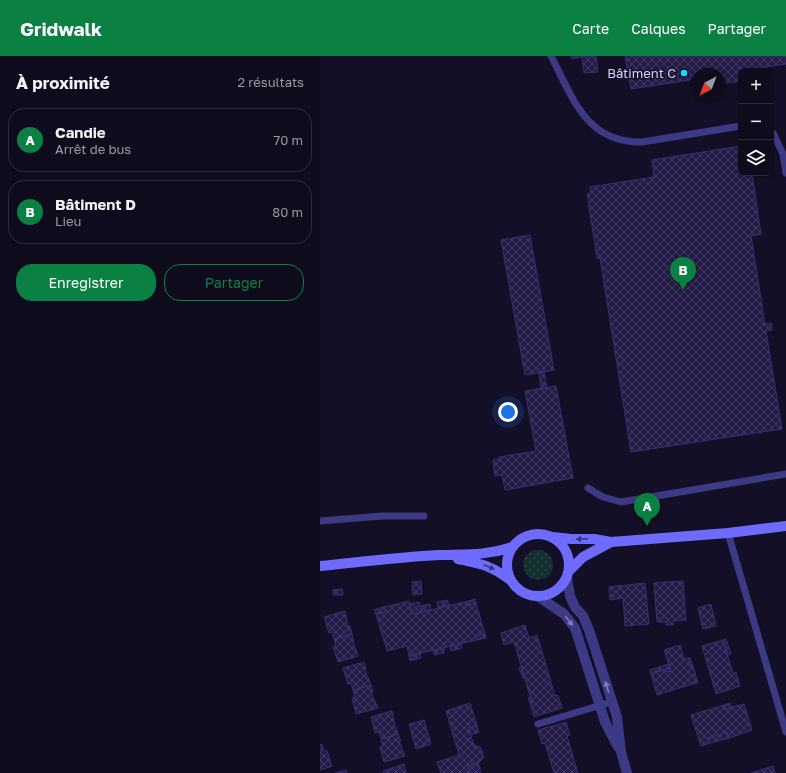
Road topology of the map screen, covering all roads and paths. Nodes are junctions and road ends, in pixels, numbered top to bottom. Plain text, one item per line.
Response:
1 (551, 56) edge
2 (738, 126) edge
3 (774, 135) edge
4 (786, 173) edge
5 (786, 474) edge
6 (588, 488) dead end
7 (424, 516) dead end
8 (320, 521) edge
9 (786, 526) edge
10 (728, 533) junction
11 (552, 537) junction
12 (611, 542) junction
13 (512, 547) junction
14 (439, 555) junction
15 (320, 566) edge
16 (568, 574) junction
17 (509, 579) junction
18 (539, 597) junction
19 (611, 702) junction
20 (600, 706) junction
21 (538, 724) dead end
22 (786, 732) edge
23 (621, 752) junction
24 (627, 773) edge

1 - 2 lane
3 - 4 lane
5 - 6 lane
7 - 8 lane
9 - 10 main road
10 - 12 main road
10 - 22 lane
12 -> 11 main road
11 - 13 main road
11 - 16 main road
12 - 16 main road
13 - 14 main road
13 - 17 main road
14 - 15 main road
14 -> 17 main road
16 - 18 main road
19 -> 16 street
17 - 18 main road
18 -> 20 street
19 - 20 lane
19 - 23 street
20 - 21 lane
20 - 23 street
23 - 24 street

